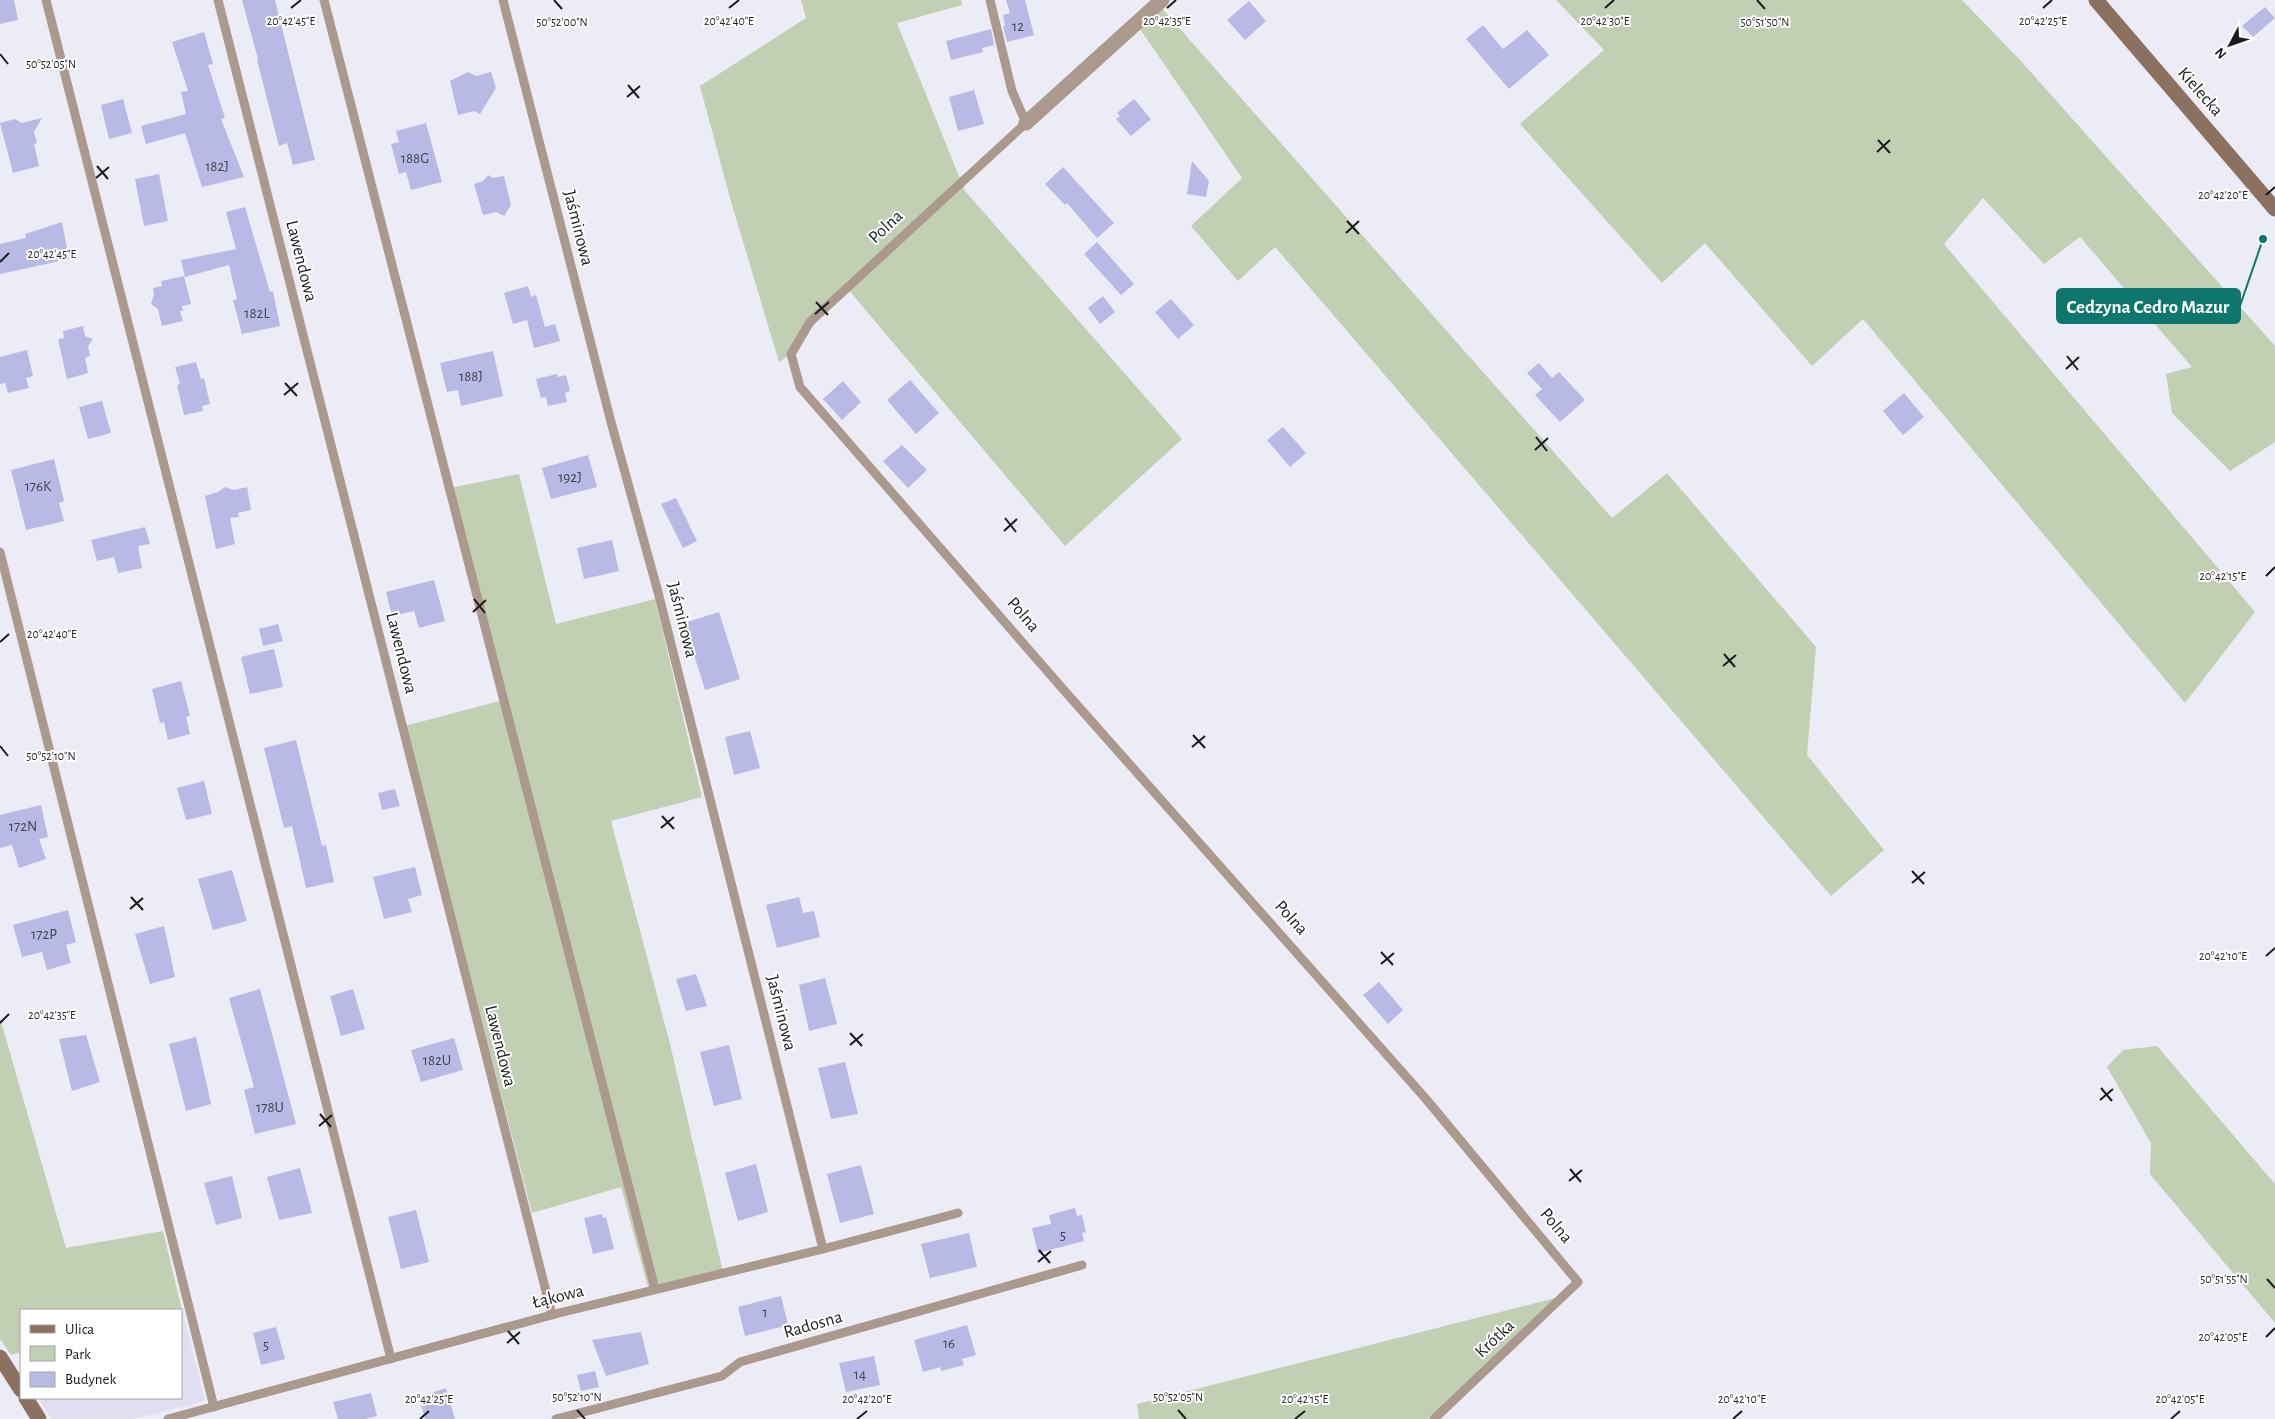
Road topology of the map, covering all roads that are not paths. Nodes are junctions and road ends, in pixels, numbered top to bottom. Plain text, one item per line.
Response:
1 (46, 0) edge
2 (218, 0) edge
3 (324, 0) edge
4 (503, 0) edge
5 (990, 0) edge
6 (1162, 0) edge
7 (2096, 0) edge
8 (1026, 123) junction
9 (2275, 209) edge
10 (0, 552) edge
11 (958, 1214) dead end
12 (823, 1249) junction
13 (1082, 1266) dead end
14 (1578, 1282) joint
15 (655, 1289) junction
16 (552, 1315) junction
17 (0, 1357) edge
18 (391, 1359) junction
19 (20, 1388) edge
20 (27, 1399) edge
21 (214, 1407) junction
22 (40, 1419) edge
23 (168, 1419) edge
24 (556, 1419) edge
25 (1434, 1419) edge

1 - 18 lane
2 - 16 lane, Lawendowa
3 - 15 lane
4 - 12 lane, Jaśminowa
5 - 8 lane
6 - 8 street, Polna
7 - 9 street, Kielecka
8 - 14 lane, Polna
10 - 21 lane
11 - 12 lane, Łąkowa
12 - 15 lane, Łąkowa
13 - 24 lane, Radosna
14 - 25 lane, Krótka
15 - 16 lane, Łąkowa
16 - 18 lane, Łąkowa
17 - 19 street
18 - 21 lane, Łąkowa
20 - 22 street
21 - 23 lane, Łąkowa

